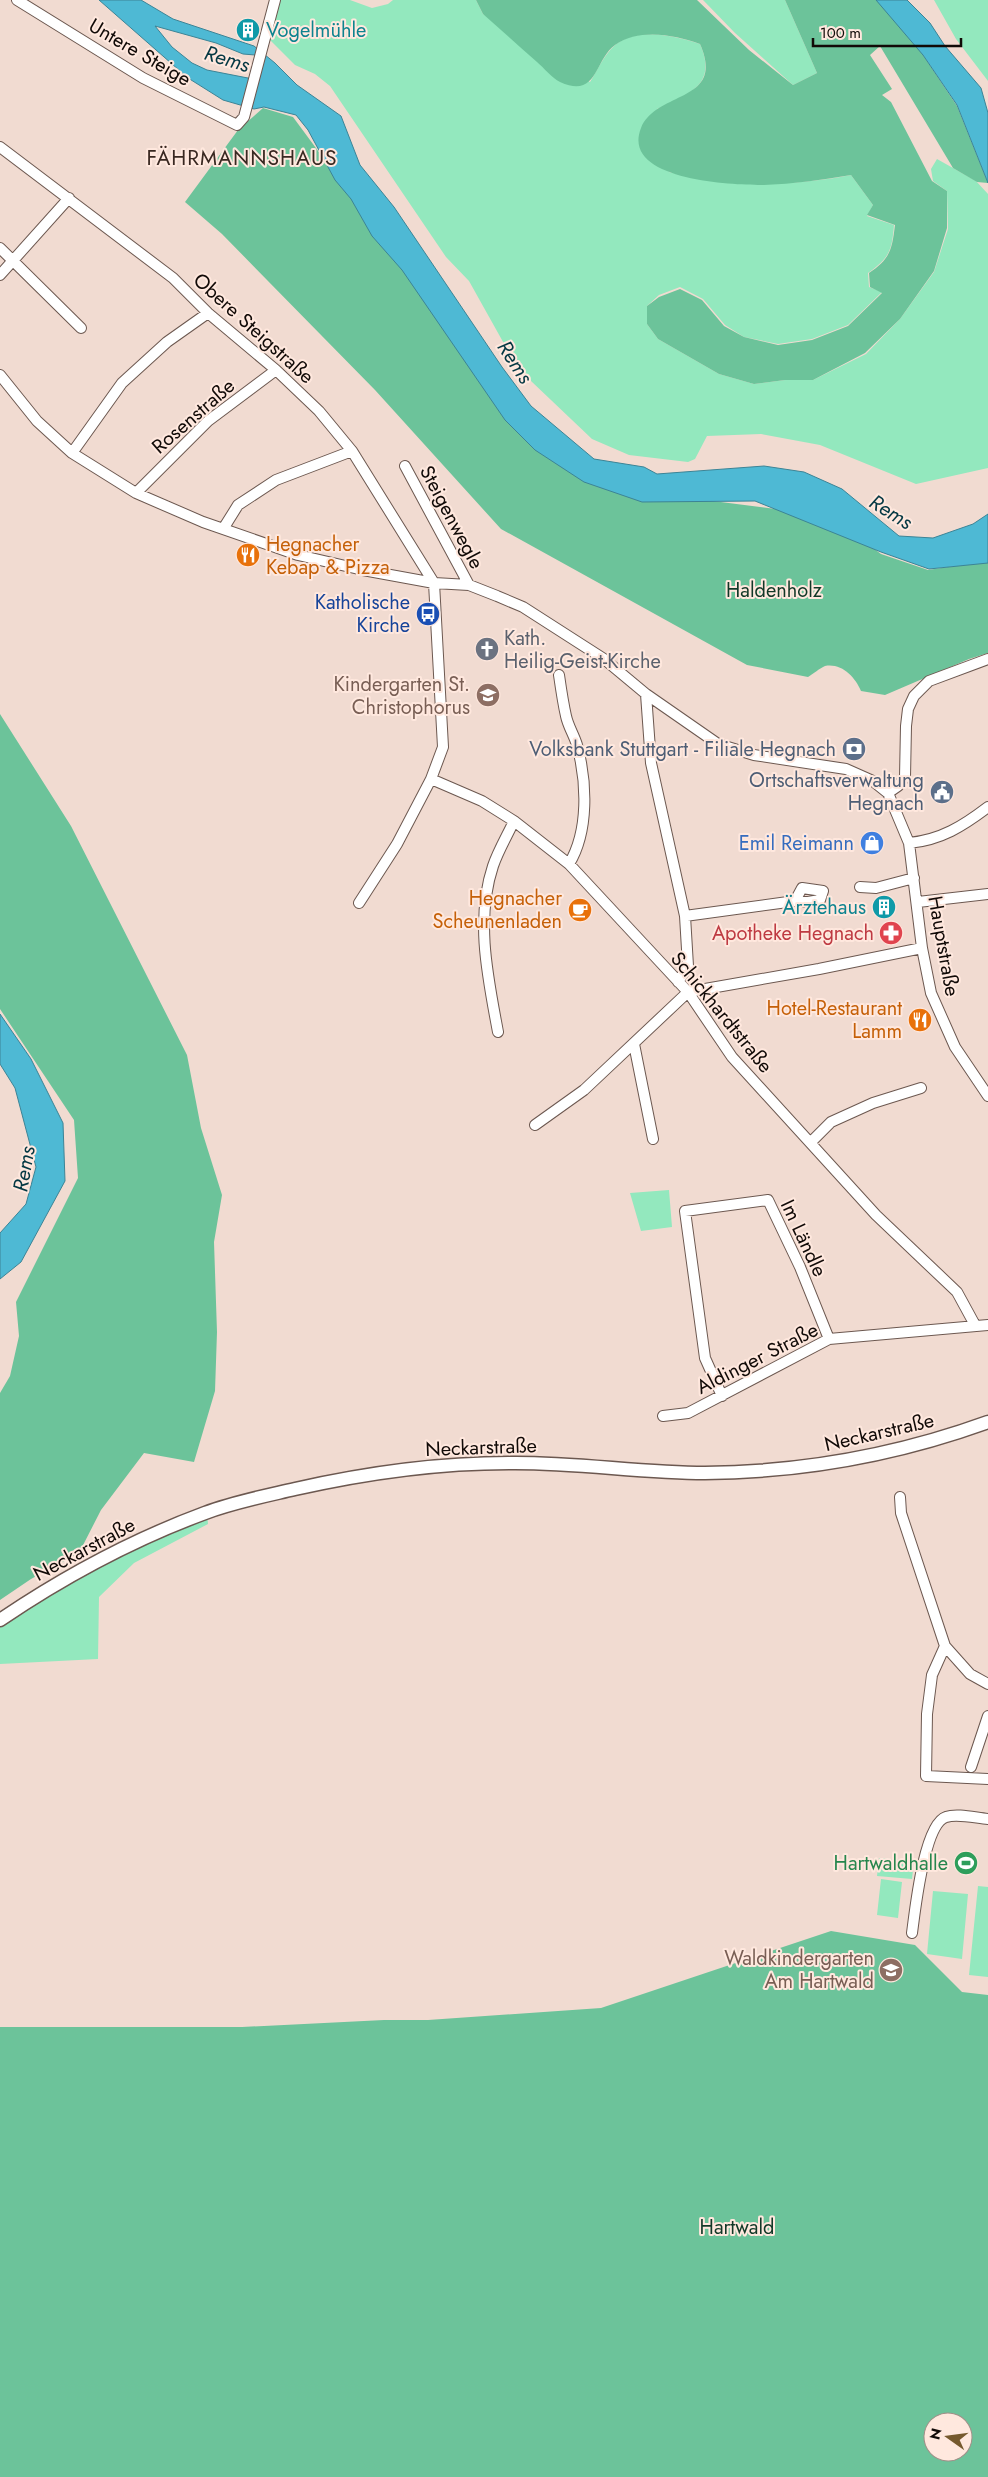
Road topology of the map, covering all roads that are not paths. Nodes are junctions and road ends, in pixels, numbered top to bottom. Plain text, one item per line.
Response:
1 (17, 0) edge
2 (276, 0) edge
3 (0, 147) edge
4 (69, 198) junction
5 (0, 248) edge
6 (11, 261) junction
7 (0, 276) edge
8 (208, 313) junction
9 (81, 328) dead end
10 (276, 370) junction
11 (0, 375) edge
12 (352, 451) junction
13 (72, 453) junction
14 (405, 466) dead end
15 (136, 493) junction
16 (224, 529) junction
17 (434, 583) junction
18 (469, 585) junction
19 (988, 659) edge
20 (558, 675) dead end
21 (646, 694) junction
22 (431, 779) junction
23 (888, 793) junction
24 (988, 807) edge
25 (514, 821) junction
26 (909, 843) junction
27 (570, 864) junction
28 (914, 878) junction
29 (860, 887) dead end
30 (988, 894) edge
31 (795, 901) dead end
32 (918, 902) junction
33 (359, 903) dead end
34 (685, 916) junction
35 (922, 948) junction
36 (678, 982) junction
37 (688, 992) junction
38 (498, 1032) dead end
39 (634, 1044) junction
40 (921, 1088) dead end
41 (988, 1096) edge
42 (535, 1125) dead end
43 (653, 1139) dead end
44 (811, 1142) junction
45 (975, 1325) junction
46 (988, 1325) edge
47 (829, 1339) junction
48 (722, 1396) junction
49 (663, 1416) dead end
50 (988, 1422) edge
51 (900, 1497) dead end
52 (0, 1620) edge
53 (945, 1646) junction
54 (988, 1684) edge
55 (988, 1716) edge
56 (971, 1767) dead end
57 (988, 1779) edge
58 (988, 1819) edge
59 (912, 1933) dead end

1 - 2 street, Untere Steige
3 - 4 street, Obere Steigstraße
4 - 6 street
4 - 8 street, Obere Steigstraße
5 - 6 street
6 - 7 street
6 - 9 street
8 - 10 street, Obere Steigstraße
8 - 13 street
10 - 12 street, Obere Steigstraße
10 - 15 street, Rosenstraße
11 - 13 street
12 - 16 street
12 - 17 street, Obere Steigstraße
13 - 15 street
14 - 18 street, Steigenwegle
15 - 16 street
16 - 17 street
17 - 18 street
17 - 22 street
18 - 21 street
19 - 23 street
20 - 27 street
21 - 23 street
21 - 34 street
22 - 25 street, Schickhardtstraße
22 - 33 street
23 - 26 street, Hauptstraße
24 - 26 street
25 - 27 street, Schickhardtstraße
25 - 38 street
26 - 28 street, Hauptstraße
27 - 36 street, Schickhardtstraße
28 - 29 street
28 - 32 street, Hauptstraße
30 - 32 street
31 - 34 street
32 - 35 street, Hauptstraße
34 - 36 street
35 - 37 street
35 - 41 street, Hauptstraße
36 - 37 street, Schickhardtstraße
37 - 39 street
37 - 44 street, Schickhardtstraße
39 - 42 street
39 - 43 street
40 - 44 street
44 - 45 street, Schickhardtstraße
45 - 46 street, Aldinger Straße
45 - 47 street, Aldinger Straße
47 - 48 street, Aldinger Straße
47 - 48 street, Im Ländle
48 - 49 street, Aldinger Straße
50 - 52 main road, Neckarstraße
51 - 53 street
53 - 54 street
53 - 57 street
55 - 56 street
58 - 59 street

